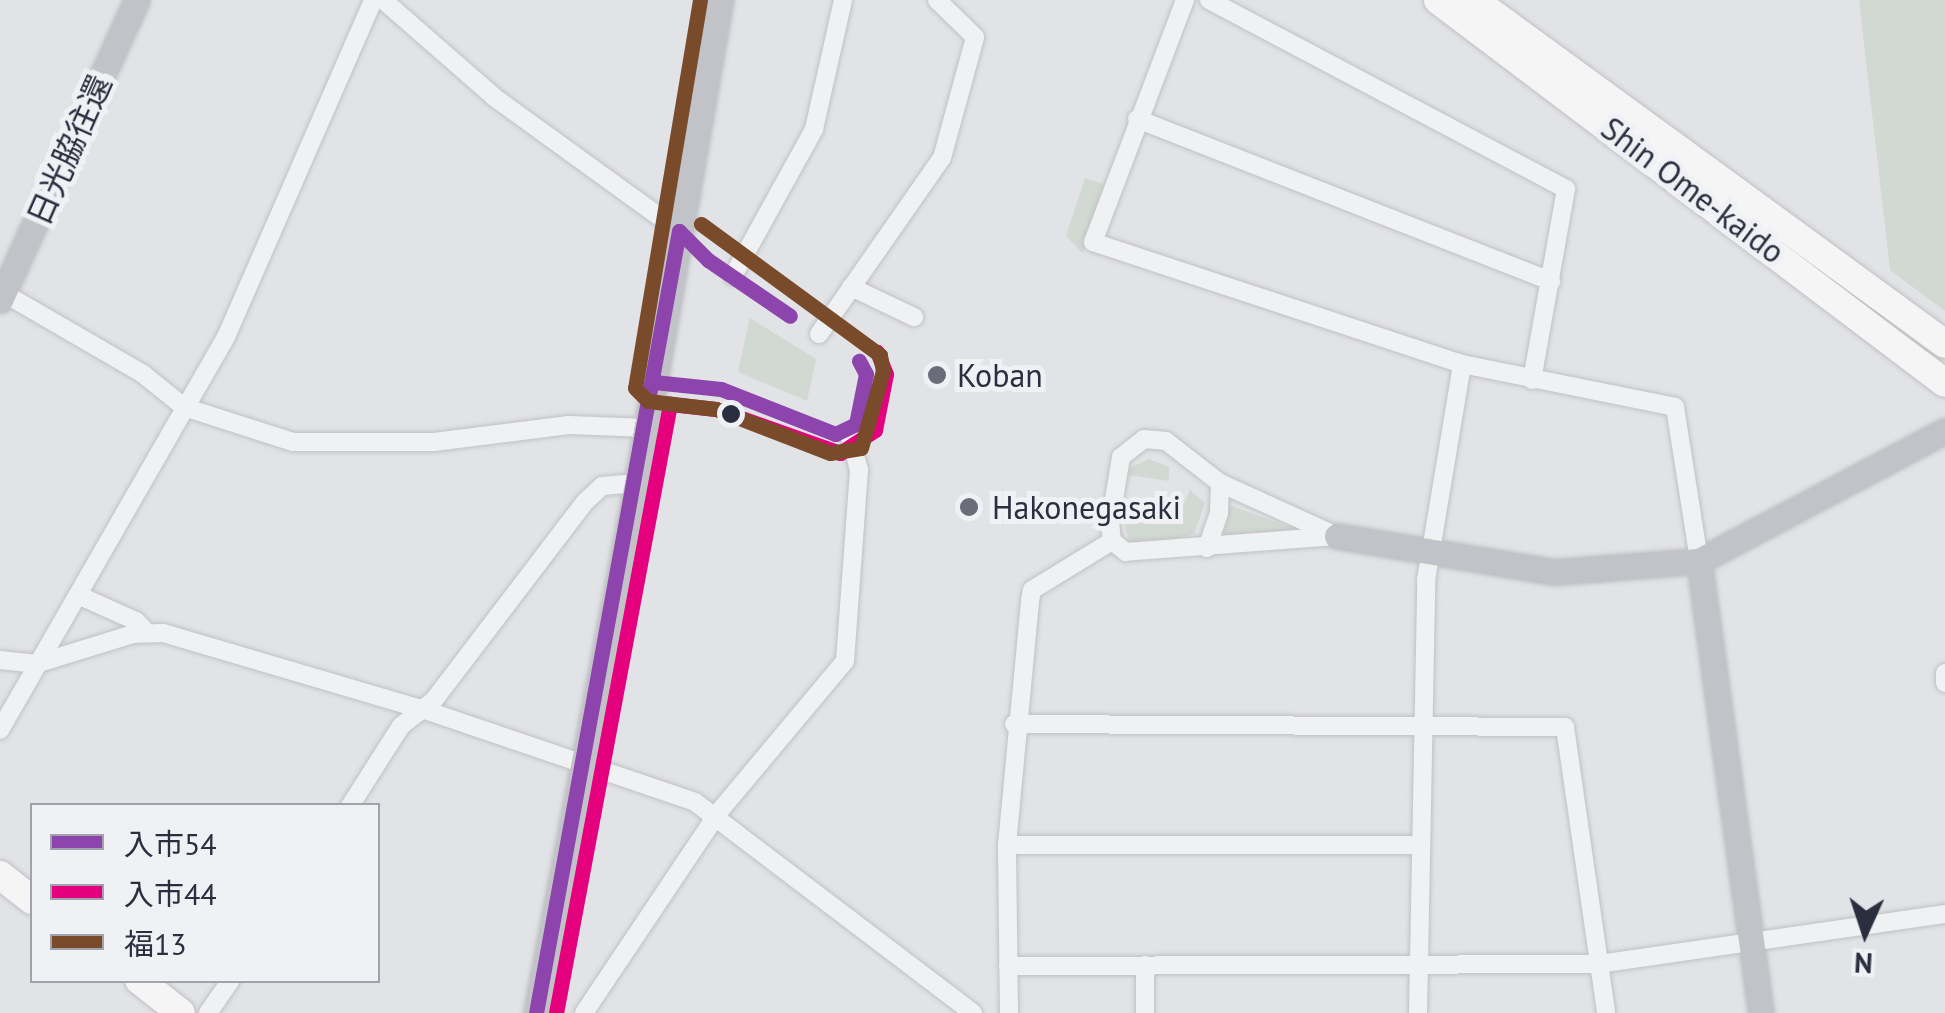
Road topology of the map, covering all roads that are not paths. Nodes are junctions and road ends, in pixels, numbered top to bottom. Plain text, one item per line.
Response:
1 (137, 0) edge
2 (372, 0) edge
3 (382, 0) edge
4 (720, 0) edge
5 (843, 0) edge
6 (937, 0) edge
7 (1185, 0) edge
8 (1209, 0) edge
9 (1438, 0) edge
10 (1474, 0) edge
11 (1137, 119) junction
12 (679, 231) junction
13 (733, 276) dead end
14 (1551, 280) junction
15 (851, 287) junction
16 (1, 295) edge
17 (914, 317) dead end
18 (818, 334) dead end
19 (1945, 344) edge
20 (1462, 364) junction
21 (1532, 380) junction
22 (1945, 383) edge
23 (184, 407) junction
24 (646, 428) junction
25 (1945, 430) edge
26 (850, 432) dead end
27 (637, 483) junction
28 (1220, 483) junction
29 (1337, 536) junction
30 (1112, 541) junction
31 (1207, 548) junction
32 (1431, 553) junction
33 (1700, 560) junction
34 (80, 596) junction
35 (146, 632) junction
36 (0, 660) edge
37 (36, 664) junction
38 (1945, 673) edge
39 (1945, 684) edge
40 (422, 709) junction
41 (1014, 724) junction
42 (1423, 724) junction
43 (0, 730) edge
44 (584, 765) junction
45 (352, 803) edge
46 (718, 814) junction
47 (1421, 844) junction
48 (1007, 845) junction
49 (0, 875) edge
50 (30, 898) edge
51 (1945, 914) edge
52 (1752, 942) junction
53 (1418, 964) junction
54 (1598, 964) junction
55 (1145, 965) junction
56 (1008, 966) junction
57 (141, 983) edge
58 (228, 983) edge
59 (170, 1010) edge
60 (208, 1013) edge
61 (536, 1013) edge
62 (584, 1013) edge
63 (974, 1013) edge
64 (1009, 1013) edge
65 (1145, 1013) edge
66 (1418, 1013) edge
67 (1606, 1013) edge
68 (1762, 1013) edge

1 - 16 street, 日光脇往還
2 - 23 street
3 - 12 street
4 - 12 street
5 - 13 street
6 - 15 street
7 - 11 street
8 - 14 street
9 - 22 main road, Shin Ome-kaido
10 - 19 main road, Shin Ome-kaido
11 - 14 street
11 - 20 street
12 - 24 street
14 - 21 street
15 - 17 street
15 - 18 street
16 - 23 street
20 - 21 street
20 - 32 street
21 - 33 street
23 - 24 street
23 - 34 street
24 - 27 street
25 - 33 street
26 - 46 street
27 - 40 street
27 - 44 street
28 - 29 street
28 - 30 street
28 - 31 street
29 - 31 street
29 - 32 street
30 - 31 street
30 - 41 street
32 - 33 street
32 - 42 street
33 - 52 street
34 - 35 street
34 - 37 street
35 - 37 street
35 - 40 street
36 - 37 street
37 - 43 street
38 - 39 street
40 - 44 street
40 - 45 street
41 - 42 street
41 - 48 street
42 - 47 street
42 - 54 street
44 - 46 street
44 - 61 street
46 - 62 street
46 - 63 street
47 - 48 street
47 - 53 street
48 - 56 street
49 - 50 main road
51 - 52 street
52 - 54 street
52 - 68 street
53 - 54 street
53 - 55 street
53 - 66 street
54 - 67 street
55 - 56 street
55 - 65 street
56 - 64 street
57 - 59 main road
58 - 60 street

